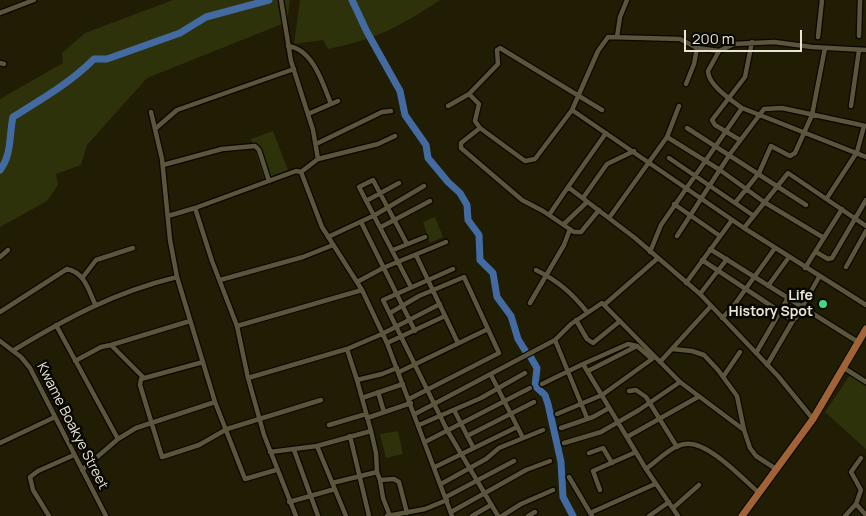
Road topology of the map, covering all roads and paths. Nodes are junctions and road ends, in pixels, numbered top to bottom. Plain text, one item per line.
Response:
1 (34, 0) edge
2 (281, 0) edge
3 (627, 0) edge
4 (822, 0) edge
5 (860, 0) edge
6 (0, 13) edge
7 (860, 36) dead end
8 (617, 37) junction
9 (818, 37) dead end
10 (752, 42) junction
11 (288, 46) junction
12 (697, 48) junction
13 (825, 48) junction
14 (859, 50) junction
15 (866, 50) edge
16 (719, 51) junction
17 (294, 69) junction
18 (686, 84) dead end
19 (469, 94) junction
20 (578, 96) junction
21 (728, 97) junction
22 (338, 101) dead end
23 (331, 104) junction
24 (448, 106) dead end
25 (679, 106) dead end
26 (851, 106) dead end
27 (742, 108) junction
28 (572, 110) junction
29 (602, 110) dead end
30 (391, 111) dead end
31 (151, 112) dead end
32 (308, 114) junction
33 (758, 115) junction
34 (812, 115) junction
35 (865, 126) edge
36 (480, 128) junction
37 (687, 128) dead end
38 (155, 129) junction
39 (725, 131) junction
40 (606, 133) junction
41 (806, 133) junction
42 (395, 136) dead end
43 (667, 137) junction
44 (740, 140) junction
45 (316, 144) junction
46 (715, 145) junction
47 (634, 151) junction
48 (856, 153) junction
49 (730, 154) junction
50 (866, 157) edge
51 (669, 158) dead end
52 (318, 159) junction
53 (704, 160) junction
54 (650, 162) junction
55 (163, 165) junction
56 (720, 170) junction
57 (301, 172) junction
58 (759, 173) junction
59 (695, 175) junction
60 (269, 181) junction
61 (398, 183) dead end
62 (710, 185) junction
63 (424, 186) dead end
64 (776, 186) junction
65 (568, 187) junction
66 (686, 187) junction
67 (746, 188) junction
68 (380, 193) junction
69 (701, 198) junction
70 (827, 198) junction
71 (585, 200) junction
72 (866, 200) edge
73 (366, 201) junction
74 (430, 201) dead end
75 (764, 202) junction
76 (735, 203) junction
77 (674, 204) junction
78 (806, 205) dead end
79 (195, 208) junction
80 (388, 208) junction
81 (842, 209) junction
82 (599, 210) junction
83 (375, 215) junction
84 (549, 215) junction
85 (689, 215) junction
86 (168, 216) junction
87 (754, 216) junction
88 (609, 218) junction
89 (395, 219) junction
90 (855, 219) junction
91 (732, 220) junction
92 (361, 222) junction
93 (564, 224) junction
94 (866, 226) edge
95 (381, 227) junction
96 (744, 228) junction
97 (570, 229) junction
98 (866, 231) edge
99 (677, 236) dead end
100 (720, 236) junction
101 (328, 237) junction
102 (426, 237) dead end
103 (824, 238) junction
104 (446, 242) dead end
105 (407, 244) junction
106 (333, 245) junction
107 (133, 248) dead end
108 (775, 248) junction
109 (710, 249) junction
110 (8, 250) dead end
111 (392, 250) junction
112 (650, 252) junction
113 (816, 252) junction
114 (416, 255) junction
115 (0, 257) edge
116 (789, 257) junction
117 (658, 258) junction
118 (727, 259) junction
119 (702, 260) junction
120 (399, 263) junction
121 (846, 267) dead end
122 (383, 268) junction
123 (805, 268) junction
124 (453, 269) dead end
125 (536, 270) dead end
126 (717, 271) junction
127 (547, 275) junction
128 (83, 277) junction
129 (177, 277) junction
130 (754, 277) junction
131 (819, 277) junction
132 (428, 279) junction
133 (220, 280) junction
134 (357, 282) junction
135 (686, 283) junction
136 (768, 286) junction
137 (411, 287) junction
138 (362, 290) junction
139 (745, 290) junction
140 (434, 291) junction
141 (397, 294) junction
142 (700, 294) junction
143 (788, 298) junction
144 (530, 303) dead end
145 (95, 304) junction
146 (440, 304) junction
147 (403, 305) junction
148 (604, 305) junction
149 (866, 305) edge
150 (710, 306) junction
151 (804, 307) junction
152 (0, 312) edge
153 (587, 312) junction
154 (781, 312) junction
155 (390, 313) junction
156 (446, 316) junction
157 (409, 318) junction
158 (722, 318) junction
159 (794, 319) junction
160 (576, 320) junction
161 (190, 321) junction
162 (620, 321) junction
163 (56, 325) junction
164 (237, 326) junction
165 (396, 326) junction
166 (488, 329) junction
167 (866, 329) edge
168 (415, 331) junction
169 (382, 334) junction
170 (401, 338) junction
171 (555, 340) junction
172 (1, 342) edge
173 (858, 342) junction
174 (387, 343) junction
175 (458, 343) junction
176 (111, 345) junction
177 (637, 346) junction
178 (347, 349) junction
179 (672, 349) junction
180 (14, 350) junction
181 (740, 352) dead end
182 (756, 353) junction
183 (657, 360) junction
184 (75, 361) junction
185 (203, 362) junction
186 (415, 364) junction
187 (583, 364) junction
188 (767, 365) junction
189 (844, 368) junction
190 (398, 370) junction
191 (588, 371) junction
192 (569, 372) junction
193 (525, 373) dead end
194 (491, 375) junction
195 (143, 377) junction
196 (723, 377) junction
197 (248, 378) junction
198 (357, 380) junction
199 (680, 382) junction
200 (866, 382) edge
201 (403, 384) junction
202 (542, 384) dead end
203 (497, 388) junction
204 (530, 388) dead end
205 (427, 390) junction
206 (629, 391) dead end
207 (378, 392) junction
208 (602, 395) junction
209 (698, 397) junction
210 (362, 398) junction
211 (321, 400) dead end
212 (410, 401) junction
213 (215, 402) junction
214 (504, 402) junction
215 (534, 402) dead end
216 (650, 402) junction
217 (581, 403) junction
218 (434, 405) junction
219 (609, 408) junction
220 (454, 410) junction
221 (384, 412) junction
222 (415, 414) junction
223 (511, 414) junction
224 (556, 414) dead end
225 (367, 416) junction
226 (55, 417) junction
227 (440, 417) junction
228 (587, 418) junction
229 (660, 418) junction
230 (813, 419) junction
231 (260, 420) junction
232 (152, 423) junction
233 (461, 423) junction
234 (618, 423) junction
235 (329, 425) dead end
236 (419, 425) junction
237 (517, 427) junction
238 (561, 428) dead end
239 (227, 429) junction
240 (447, 430) junction
241 (543, 430) dead end
242 (744, 430) junction
243 (371, 431) junction
244 (350, 436) junction
245 (467, 436) junction
246 (627, 437) junction
247 (523, 438) junction
248 (118, 439) junction
249 (425, 442) junction
250 (0, 443) edge
251 (564, 443) dead end
252 (317, 446) junction
253 (473, 447) junction
254 (677, 447) junction
255 (294, 450) junction
256 (270, 452) junction
257 (636, 452) junction
258 (589, 453) dead end
259 (460, 454) junction
260 (74, 455) junction
261 (862, 458) dead end
262 (514, 461) dead end
263 (550, 461) dead end
264 (612, 463) junction
265 (435, 467) junction
266 (470, 469) junction
267 (646, 469) junction
268 (776, 469) junction
269 (82, 470) junction
270 (276, 470) junction
271 (377, 472) junction
272 (360, 476) junction
273 (569, 477) dead end
274 (380, 480) junction
275 (477, 480) junction
276 (332, 483) junction
277 (441, 484) junction
278 (655, 484) junction
279 (699, 485) dead end
280 (335, 489) junction
281 (553, 490) dead end
282 (600, 490) dead end
283 (484, 493) junction
284 (759, 493) junction
285 (311, 497) junction
286 (446, 499) junction
287 (289, 502) junction
288 (668, 502) junction
289 (856, 504) junction
290 (491, 505) junction
291 (673, 508) junction
292 (535, 512) dead end
293 (407, 513) junction
294 (452, 514) edge
295 (591, 514) edge
296 (104, 515) edge
297 (866, 515) edge
298 (48, 516) edge
299 (296, 516) edge
300 (318, 516) edge
301 (346, 516) edge
302 (369, 516) edge
303 (389, 516) edge
304 (472, 516) edge
305 (500, 516) edge
306 (528, 516) edge
307 (649, 516) edge
308 (678, 516) edge
309 (742, 516) edge
310 (845, 516) edge

1 - 6 street
2 - 11 street
3 - 8 street
4 - 9 street
5 - 7 street
8 - 12 street
8 - 20 street
10 - 13 street
10 - 16 street
10 - 21 street
11 - 17 street
11 - 23 street
12 - 16 street
12 - 18 street
13 - 14 street
13 - 34 street
14 - 15 street
14 - 26 street
16 - 21 street
17 - 32 street
17 - 38 street
19 - 20 street
19 - 24 street
19 - 36 street
20 - 28 street
20 - 29 street
21 - 27 street
21 - 39 street
22 - 23 street
23 - 32 street
25 - 43 street
27 - 33 street
27 - 39 street
28 - 36 street
28 - 40 street
30 - 45 street
31 - 38 street
32 - 45 street
33 - 34 street
33 - 41 street
33 - 44 street
34 - 35 street
34 - 41 street
35 - 48 street
36 - 84 street
37 - 46 street
38 - 55 street
39 - 44 street
39 - 46 street
40 - 47 street
40 - 65 street
41 - 48 street
41 - 58 street
42 - 52 street
43 - 53 street
43 - 54 street
44 - 49 street
45 - 52 street
46 - 49 street
46 - 53 street
47 - 54 street
47 - 71 street
48 - 50 street
48 - 70 street
49 - 56 street
49 - 58 street
51 - 59 street
52 - 57 street
53 - 56 street
53 - 59 street
54 - 66 street
54 - 88 street
55 - 60 street
55 - 86 street
56 - 62 street
56 - 67 street
57 - 60 street
57 - 101 street
58 - 64 street
58 - 67 street
59 - 62 street
59 - 66 street
60 - 79 street
61 - 68 street
62 - 69 street
62 - 76 street
63 - 80 street
64 - 70 street
64 - 75 street
64 - 78 street
65 - 71 street
65 - 84 street
66 - 69 street
66 - 77 street
67 - 75 street
67 - 76 street
68 - 73 street
68 - 73 street
68 - 80 street
69 - 85 street
69 - 91 street
70 - 81 street
71 - 82 street
71 - 93 street
72 - 90 street
73 - 83 street
74 - 89 street
75 - 87 street
75 - 103 street
76 - 87 street
77 - 85 street
77 - 112 street
79 - 86 street
79 - 133 street
80 - 83 street
80 - 89 street
81 - 90 street
81 - 103 street
82 - 88 street
82 - 97 street
83 - 92 street
83 - 95 street
84 - 93 street
85 - 99 street
85 - 100 street
86 - 129 street
87 - 96 street
88 - 112 street
89 - 95 street
89 - 105 street
90 - 94 street
90 - 113 street
91 - 96 street
91 - 100 street
92 - 101 street
92 - 122 street
93 - 97 street
95 - 111 street
96 - 108 street
97 - 127 street
98 - 121 street
100 - 109 street
101 - 106 street
102 - 105 street
103 - 113 street
104 - 114 street
105 - 111 street
106 - 133 street
106 - 134 street
107 - 128 street
108 - 116 street
108 - 130 street
109 - 118 street
109 - 119 street
110 - 115 street
111 - 120 street
112 - 117 street
113 - 123 street
114 - 120 street
114 - 132 street
116 - 123 street
116 - 136 street
117 - 135 street
117 - 148 street
118 - 126 street
118 - 130 street
119 - 126 street
119 - 135 street
120 - 122 street
120 - 137 street
122 - 134 street
122 - 141 street
123 - 131 street
124 - 132 street
125 - 127 street
126 - 139 street
126 - 142 street
127 - 144 street
127 - 153 street
128 - 145 street
128 - 152 street
129 - 145 street
129 - 161 street
130 - 136 street
130 - 139 street
131 - 149 street
131 - 151 street
132 - 137 street
132 - 140 street
133 - 164 street
134 - 138 street
135 - 142 street
136 - 143 street
137 - 141 street
138 - 164 street
138 - 169 street
139 - 154 street
139 - 158 street
140 - 146 street
140 - 147 street
140 - 166 street
141 - 147 street
141 - 155 street
142 - 150 street
143 - 151 street
143 - 154 street
145 - 163 street
146 - 156 street
146 - 157 street
147 - 155 street
147 - 157 street
148 - 153 street
148 - 162 street
150 - 158 street
150 - 179 street
151 - 159 street
151 - 173 street
153 - 160 street
154 - 159 street
154 - 182 street
155 - 165 street
156 - 168 street
156 - 175 street
157 - 165 street
157 - 168 street
158 - 182 street
159 - 188 street
160 - 162 street
160 - 171 street
161 - 176 street
161 - 185 street
162 - 183 street
163 - 180 street
163 - 184 street
164 - 197 street
165 - 169 street
165 - 170 street
166 - 175 street
166 - 205 street
167 - 173 main road
168 - 170 street
169 - 174 street
169 - 178 street
170 - 174 street
170 - 186 street
171 - 192 street
171 - 194 street
172 - 180 street, Kwame Boakye Street
173 - 189 main road
174 - 190 street
175 - 186 street
176 - 184 street
176 - 195 street
177 - 183 street
177 - 187 street
177 - 191 street
178 - 197 street
178 - 198 street
179 - 183 street
179 - 196 street
180 - 226 street, Kwame Boakye Street
181 - 196 street
182 - 188 street
183 - 199 street
183 - 208 street
184 - 248 street
185 - 195 street
185 - 213 street
186 - 190 street
186 - 205 street
187 - 191 street
187 - 192 street
188 - 230 street
189 - 200 street
189 - 230 main road
190 - 198 street
190 - 201 street
191 - 208 street
192 - 202 street
192 - 217 street
193 - 203 street
194 - 203 street
194 - 218 street
195 - 232 street
196 - 242 street
197 - 231 street
198 - 210 street
199 - 209 street
199 - 216 street
201 - 207 street
201 - 212 street
203 - 214 street
203 - 220 street
204 - 214 street
205 - 212 street
205 - 218 street
206 - 216 street
207 - 210 street
207 - 221 street
208 - 217 street
208 - 219 street
209 - 229 street
209 - 242 street
210 - 225 street
211 - 231 street
212 - 221 street
212 - 222 street
213 - 232 street
213 - 239 street
214 - 223 street
214 - 233 street
215 - 223 street
216 - 229 street
216 - 234 street
217 - 224 street
217 - 228 street
218 - 222 street
218 - 227 street
219 - 228 street
219 - 234 street
220 - 227 street
220 - 233 street
221 - 225 street
222 - 236 street
223 - 237 street
223 - 245 street
225 - 235 street
225 - 243 street
226 - 250 street
226 - 260 street, Kwame Boakye Street
227 - 236 street
227 - 240 street
228 - 238 street
229 - 246 street
229 - 254 street
230 - 268 main road
231 - 239 street
231 - 256 street
232 - 239 street
232 - 248 street
233 - 240 street
233 - 245 street
234 - 246 street
234 - 251 street
236 - 249 street
237 - 247 street
237 - 253 street
239 - 270 street
240 - 249 street
240 - 259 street
241 - 247 street
242 - 268 street
243 - 244 street
243 - 271 street
244 - 252 street
244 - 272 street
245 - 253 street
246 - 257 street
247 - 266 street
248 - 269 street
249 - 265 street
252 - 255 street
252 - 276 street
253 - 259 street
254 - 267 street
254 - 284 street
255 - 256 street
255 - 285 street
256 - 270 street
257 - 264 street
257 - 267 street
258 - 264 street
259 - 265 street
259 - 266 street
260 - 269 street, Kwame Boakye Street
260 - 298 street
261 - 289 street
262 - 275 street
263 - 283 street
264 - 282 street
265 - 277 street
266 - 275 street
266 - 277 street
267 - 278 street
268 - 284 main road
269 - 296 street, Kwame Boakye Street
270 - 287 street
271 - 272 street
271 - 274 street
272 - 276 street
272 - 302 street
273 - 295 street
274 - 293 street
274 - 303 street
275 - 283 street
275 - 286 street
276 - 280 street
277 - 286 street
278 - 288 street
278 - 295 street
279 - 291 street
280 - 285 street
280 - 301 street
281 - 305 street
283 - 290 street
283 - 294 street
284 - 309 main road
285 - 287 street
285 - 300 street
286 - 293 street
286 - 294 street
287 - 299 street
288 - 291 street
288 - 307 street
289 - 297 street
289 - 310 street
290 - 304 street
290 - 305 street
291 - 308 street
292 - 306 street
293 - 303 street

